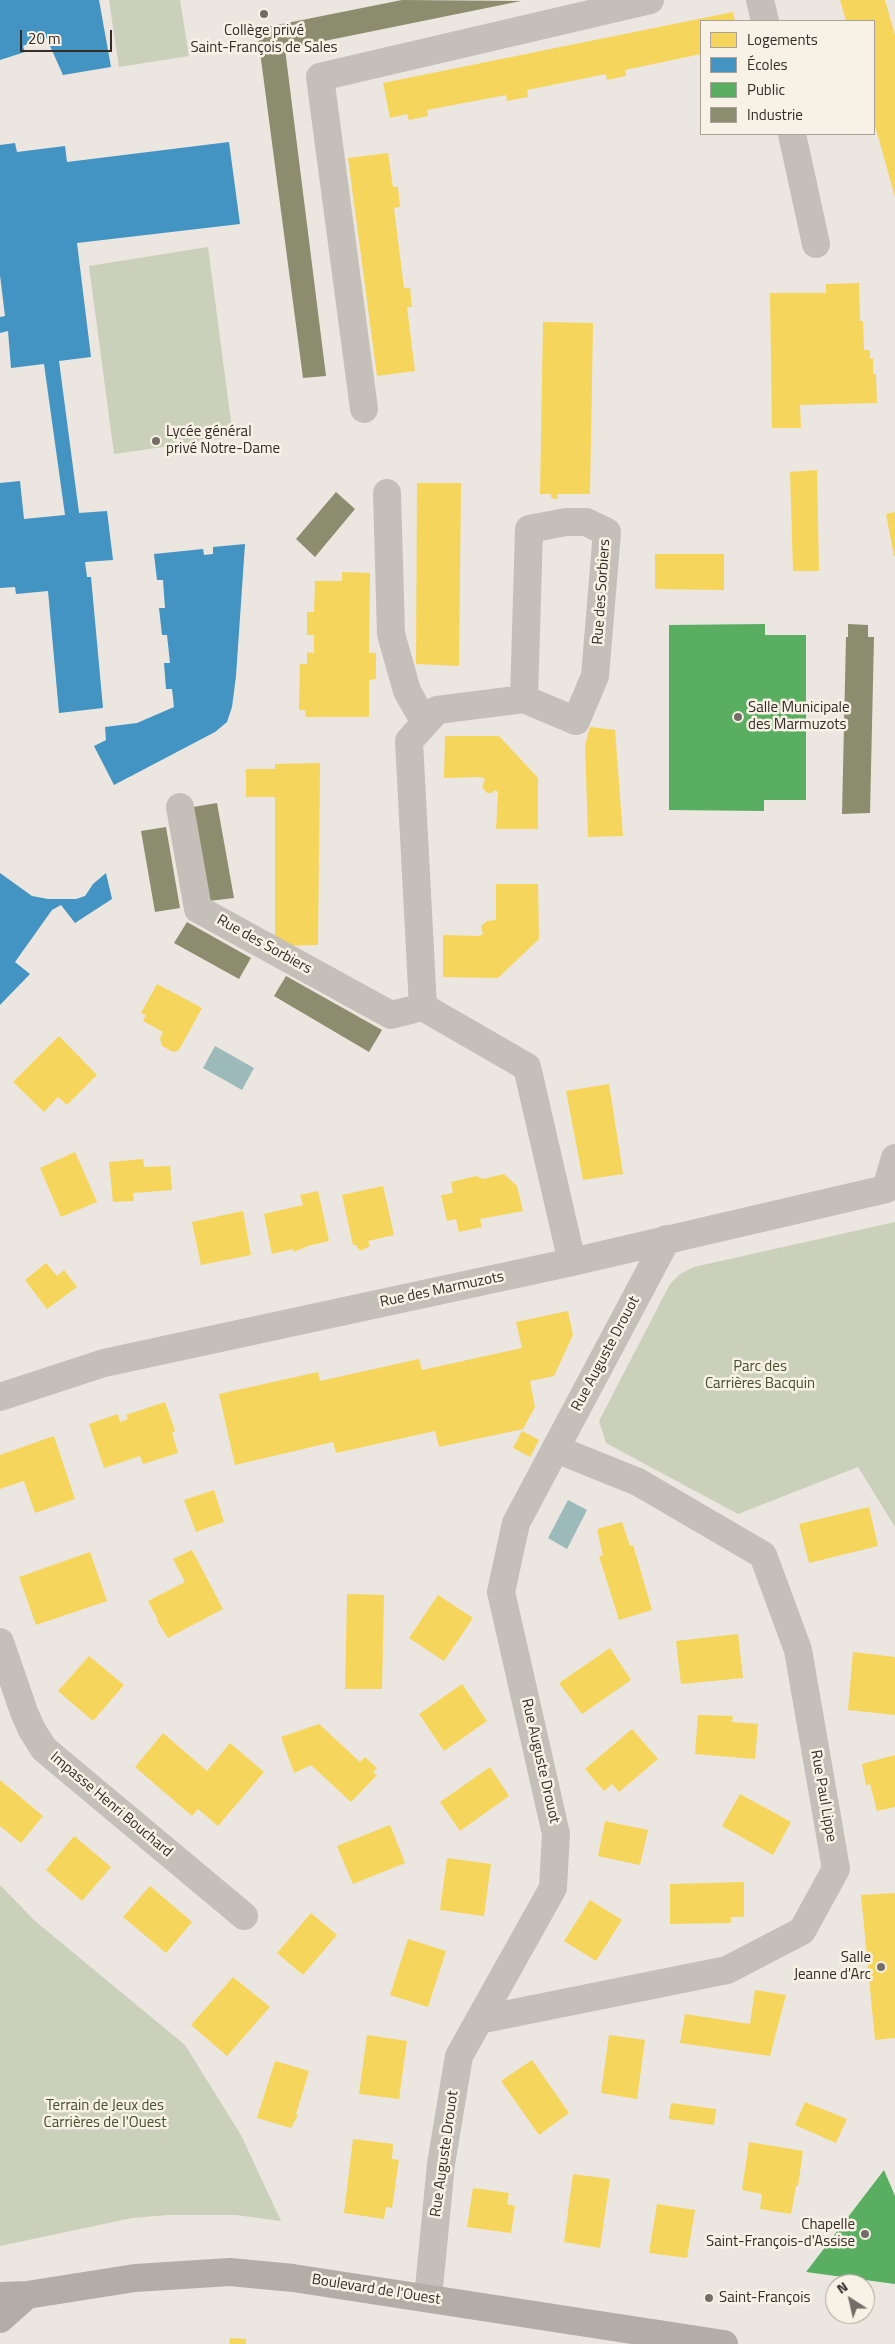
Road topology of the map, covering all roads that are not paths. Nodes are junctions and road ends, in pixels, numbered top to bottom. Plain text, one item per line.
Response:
1 (650, 0) edge
2 (760, 0) edge
3 (765, 20) edge
4 (792, 135) edge
5 (816, 244) dead end
6 (364, 409) dead end
7 (386, 493) dead end
8 (524, 699) junction
9 (425, 723) junction
10 (180, 807) dead end
11 (423, 1007) junction
12 (895, 1158) edge
13 (890, 1186) edge
14 (667, 1239) junction
15 (572, 1262) junction
16 (0, 1397) edge
17 (556, 1449) junction
18 (0, 1642) edge
19 (244, 1916) dead end
20 (479, 2020) junction
21 (27, 2295) junction
22 (0, 2296) edge
23 (428, 2298) junction
24 (0, 2306) edge
25 (0, 2319) edge
26 (724, 2344) edge

1 - 6 street
2 - 3 street
4 - 5 street
7 - 9 street
8 - 8 street, Rue des Sorbiers
8 - 9 street
9 - 11 street
10 - 11 street, Rue des Sorbiers
11 - 15 street
12 - 13 street, Rue des Marmuzots
13 - 14 street, Rue des Marmuzots
14 - 15 street, Rue des Marmuzots
14 - 17 street, Rue Auguste Drouot
15 - 16 street, Rue des Marmuzots
17 - 20 street, Rue Auguste Drouot
17 - 20 street, Rue Paul Lippe
18 - 19 street, Impasse Henri Bouchard
20 - 23 street, Rue Auguste Drouot
21 - 22 main road, Boulevard de l'Ouest
21 - 23 main road, Boulevard de l'Ouest
21 - 24 main road, Boulevard de l'Ouest
21 - 25 main road
23 - 26 main road, Boulevard de l'Ouest

